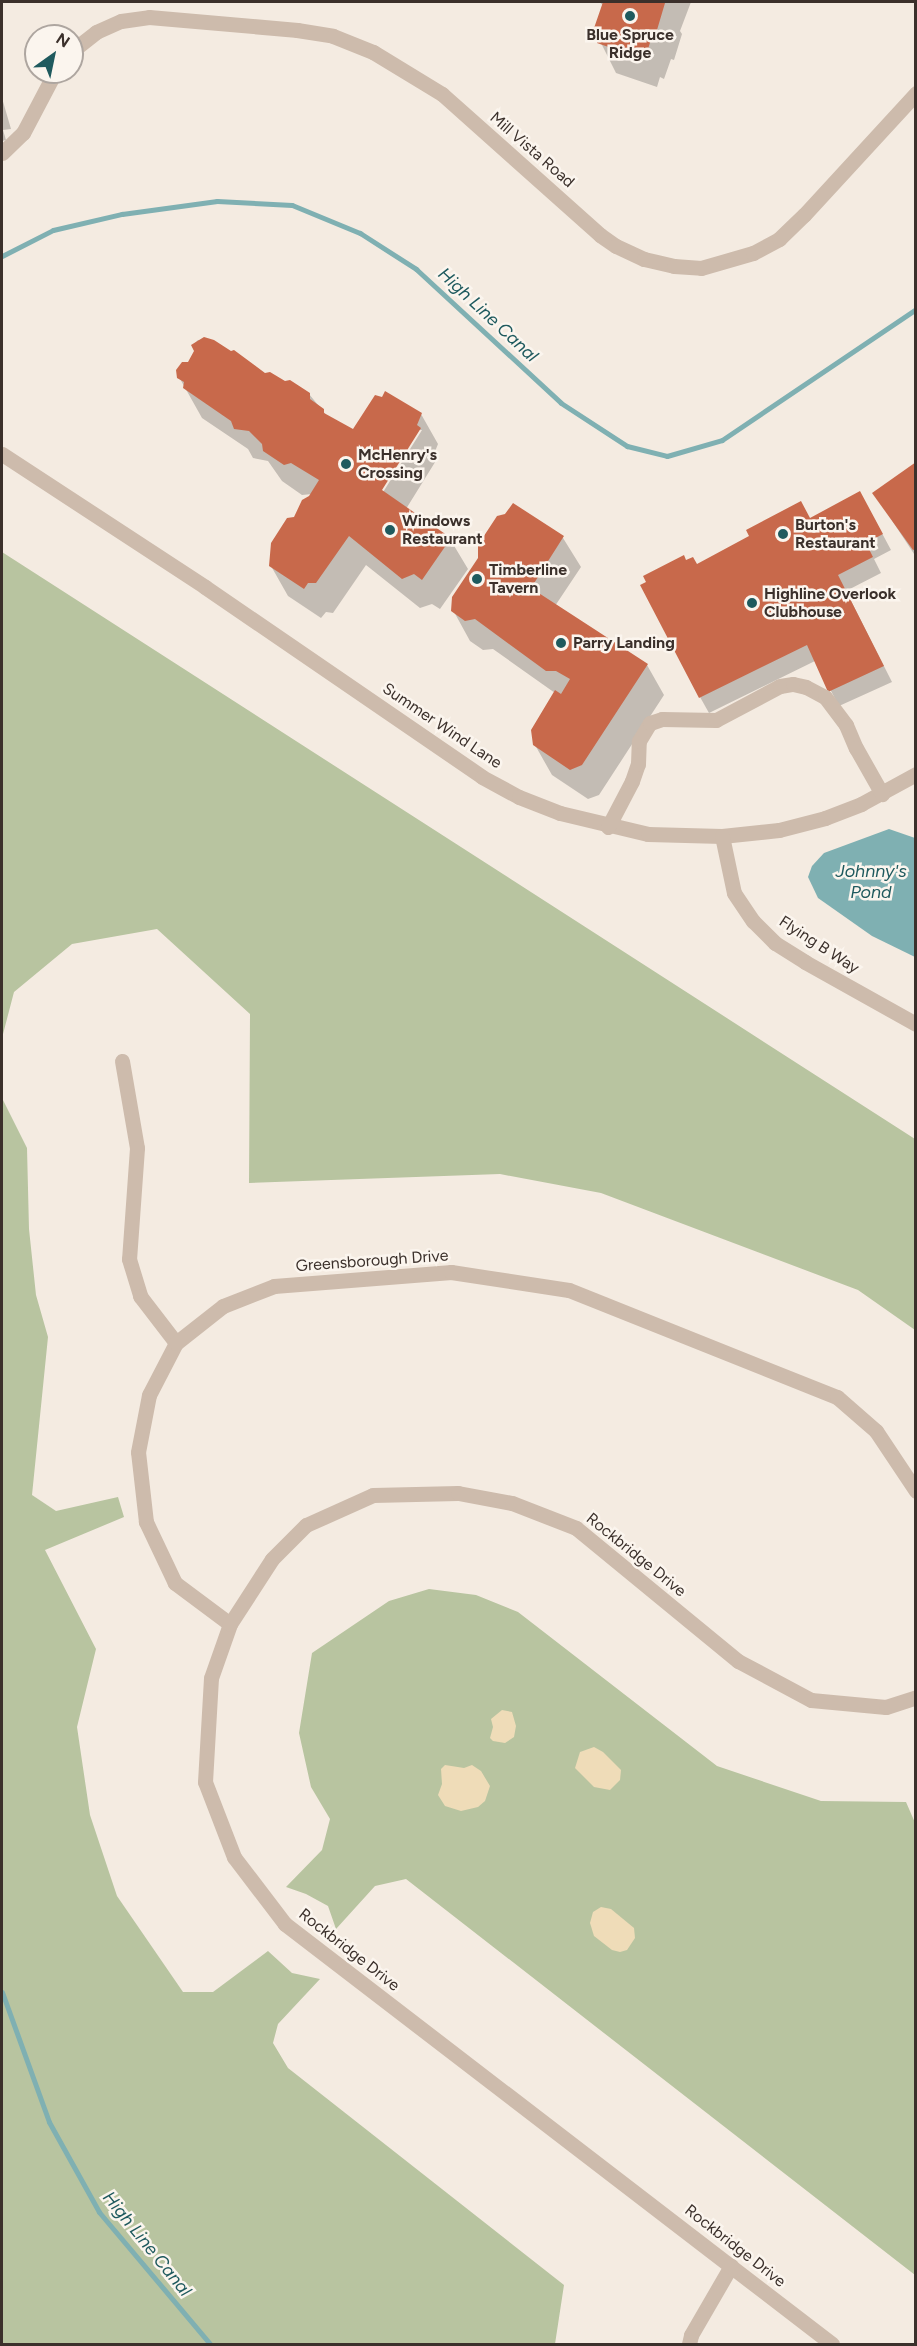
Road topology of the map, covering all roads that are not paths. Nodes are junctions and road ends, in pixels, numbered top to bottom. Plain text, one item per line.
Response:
1 (84, 42) edge
2 (49, 84) edge
3 (915, 93) edge
4 (2, 153) edge
5 (2, 454) edge
6 (915, 774) edge
7 (882, 794) junction
8 (608, 826) junction
9 (722, 836) junction
10 (915, 1024) edge
11 (123, 1061) dead end
12 (176, 1343) junction
13 (915, 1491) edge
14 (230, 1624) junction
15 (915, 1697) edge
16 (731, 2266) junction
17 (689, 2344) edge
18 (832, 2344) edge

1 - 3 street, Mill Vista Road
2 - 4 street
5 - 8 street, Summer Wind Lane
6 - 7 street, Summer Wind Lane
7 - 8 street
7 - 9 street, Summer Wind Lane
8 - 9 street, Summer Wind Lane
9 - 10 street, Flying B Way
11 - 12 street
12 - 13 street, Greensborough Drive
12 - 14 street, Greensborough Drive
14 - 15 street, Rockbridge Drive
14 - 16 street, Rockbridge Drive
16 - 17 street
16 - 18 street, Rockbridge Drive

